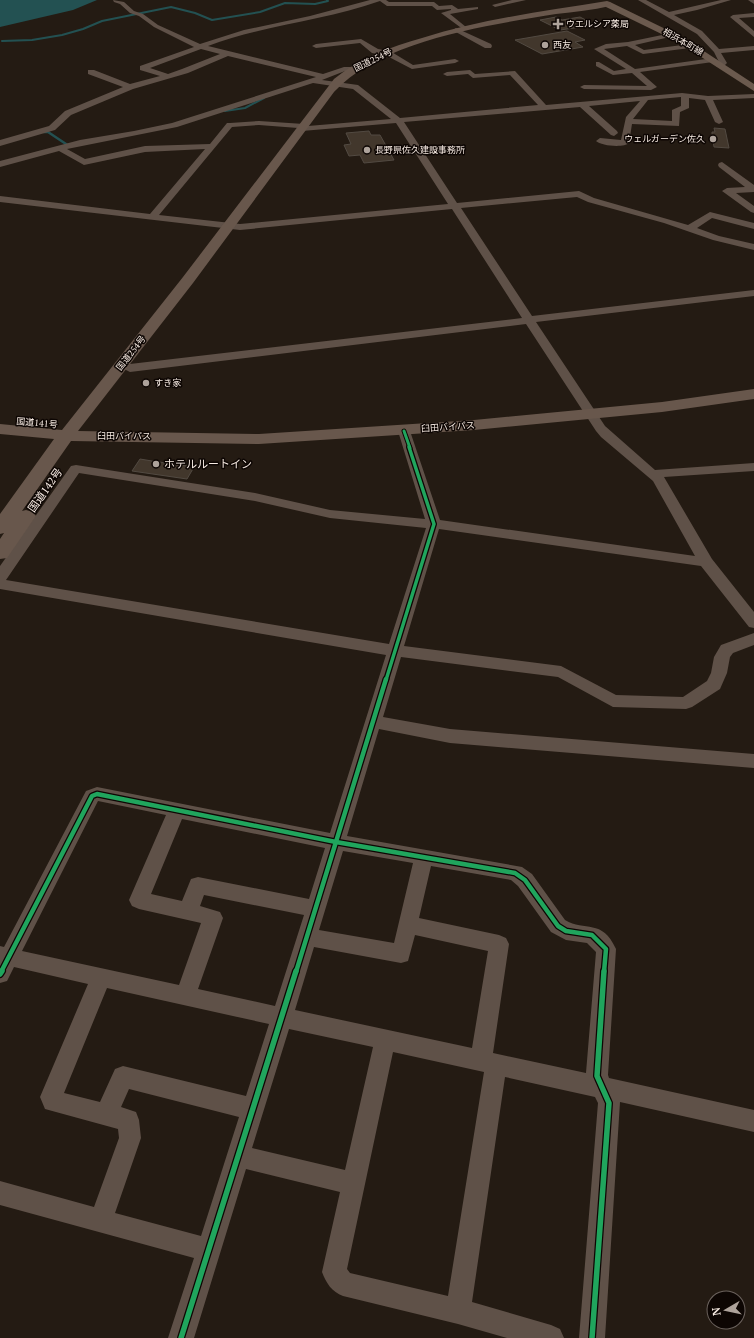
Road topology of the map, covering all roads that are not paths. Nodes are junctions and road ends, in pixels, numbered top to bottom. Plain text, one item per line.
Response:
1 (120, 0) edge
2 (376, 0) edge
3 (382, 0) edge
4 (523, 0) edge
5 (597, 0) edge
6 (641, 0) edge
7 (751, 0) edge
8 (623, 1) edge
9 (732, 1) edge
10 (754, 2) edge
11 (607, 4) junction
12 (495, 5) dead end
13 (666, 6) dead end
14 (456, 8) junction
15 (476, 8) dead end
16 (655, 8) junction
17 (433, 10) junction
18 (444, 13) junction
19 (667, 14) junction
20 (754, 15) edge
21 (460, 29) junction
22 (738, 33) dead end
23 (753, 34) edge
24 (672, 35) junction
25 (628, 44) junction
26 (316, 46) dead end
27 (488, 46) dead end
28 (690, 46) junction
29 (202, 47) junction
30 (754, 48) edge
31 (717, 51) junction
32 (643, 52) junction
33 (228, 53) junction
34 (386, 53) junction
35 (450, 54) dead end
36 (651, 57) dead end
37 (455, 61) junction
38 (716, 63) junction
39 (599, 64) dead end
40 (354, 69) junction
41 (633, 71) junction
42 (92, 72) dead end
43 (470, 72) junction
44 (447, 74) dead end
45 (167, 76) junction
46 (324, 77) junction
47 (640, 77) junction
48 (313, 81) junction
49 (606, 81) dead end
50 (335, 84) junction
51 (130, 87) junction
52 (584, 87) dead end
53 (754, 88) edge
54 (685, 96) junction
55 (754, 96) edge
56 (708, 98) junction
57 (644, 99) junction
58 (582, 104) junction
59 (544, 108) junction
60 (628, 120) junction
61 (399, 121) junction
62 (719, 122) dead end
63 (303, 128) junction
64 (55, 133) junction
65 (614, 133) dead end
66 (600, 140) dead end
67 (0, 143) edge
68 (66, 146) junction
69 (212, 146) junction
70 (0, 164) edge
71 (722, 166) dead end
72 (753, 189) edge
73 (0, 199) edge
74 (454, 206) junction
75 (754, 210) edge
76 (152, 216) junction
77 (229, 225) junction
78 (754, 226) edge
79 (689, 228) junction
80 (754, 247) edge
81 (188, 280) junction
82 (754, 293) edge
83 (530, 320) junction
84 (130, 368) junction
85 (754, 386) edge
86 (754, 394) edge
87 (589, 410) junction
88 (0, 420) edge
89 (0, 429) edge
90 (79, 431) junction
91 (404, 431) junction
92 (754, 467) edge
93 (654, 474) junction
94 (434, 524) junction
95 (0, 528) edge
96 (0, 553) edge
97 (706, 562) junction
98 (0, 577) edge
99 (0, 584) edge
100 (754, 623) edge
101 (754, 638) edge
102 (395, 651) junction
103 (373, 721) junction
104 (754, 761) edge
105 (177, 810) junction
106 (336, 842) junction
107 (424, 857) junction
108 (315, 909) junction
109 (188, 911) junction
110 (408, 925) junction
111 (307, 937) junction
112 (3, 962) edge
113 (101, 977) junction
114 (185, 995) junction
115 (280, 1018) junction
116 (385, 1040) junction
117 (488, 1062) junction
118 (602, 1087) junction
119 (252, 1109) junction
120 (106, 1114) junction
121 (754, 1121) edge
122 (238, 1156) junction
123 (354, 1184) junction
124 (0, 1193) edge
125 (101, 1220) junction
126 (207, 1250) junction
127 (458, 1311) junction
128 (181, 1338) edge
129 (551, 1338) edge
130 (592, 1338) edge

1 - 29 street
2 - 29 street
3 - 17 street
4 - 12 street
5 - 11 highway
6 - 16 street
7 - 10 street
8 - 11 main road
9 - 19 street
11 - 21 highway, 国道254号
11 - 24 main road, 相浜本町線
13 - 16 street
14 - 15 street
14 - 17 street
14 - 18 street
16 - 19 street
17 - 18 street
18 - 21 street
19 - 31 street
20 - 23 street
21 - 27 street
21 - 34 highway, 国道254号
22 - 23 street
24 - 25 street
24 - 28 main road, 相浜本町線
25 - 32 street
25 - 41 street
26 - 34 street
28 - 32 street
28 - 38 main road, 相浜本町線
29 - 33 street
29 - 45 street
30 - 31 street
31 - 38 street
32 - 36 street
33 - 45 street
33 - 46 street
34 - 37 street
34 - 40 highway, 国道254号
35 - 37 street
37 - 43 street
38 - 41 street
38 - 53 main road, 相浜本町線
39 - 41 street
40 - 46 street
40 - 50 highway, 国道254号
41 - 47 street
42 - 51 street
43 - 44 street
43 - 59 street
45 - 51 street
46 - 48 street
47 - 49 street
47 - 52 street
48 - 50 street
48 - 68 street
50 - 61 street
50 - 63 highway, 国道254号
51 - 64 street
54 - 56 street
54 - 57 street
54 - 60 street
55 - 56 street
56 - 62 street
57 - 58 street
57 - 60 street
58 - 59 street
58 - 65 street
59 - 61 street
60 - 66 street
61 - 63 street
61 - 74 street
63 - 69 street
63 - 77 highway, 国道254号
64 - 67 street
64 - 68 street
68 - 69 street
68 - 70 street
69 - 76 street
71 - 72 street
72 - 75 street
73 - 76 street
74 - 77 street
74 - 79 street
74 - 83 street
76 - 77 street
77 - 81 highway, 国道254号
78 - 79 street
79 - 80 street
81 - 84 highway, 国道254号
81 - 90 highway, 国道254号
82 - 83 street
83 - 84 street
83 - 87 street
84 - 90 highway, 国道254号
85 - 87 highway, 臼田バイパス
86 - 87 highway, 臼田バイパス
87 - 90 highway, 臼田バイパス
87 - 91 highway, 臼田バイパス
87 - 93 street
88 - 90 highway, 国道141号
89 - 90 highway, 国道141号
90 - 91 highway, 臼田バイパス
90 - 95 highway, 国道142号
90 - 96 highway, 国道142号
91 - 94 street
92 - 93 street
93 - 97 street
94 - 97 street
94 - 98 street
94 - 102 street
97 - 100 street
99 - 102 street
101 - 102 street
102 - 103 street
103 - 104 street
103 - 106 street
105 - 106 street
105 - 109 street
105 - 112 street
106 - 107 street
106 - 108 street
107 - 110 street
107 - 118 street
108 - 109 street
108 - 111 street
109 - 114 street
110 - 111 street
110 - 117 street
111 - 115 street
112 - 113 street
113 - 114 street
113 - 120 street
114 - 115 street
115 - 116 street
115 - 119 street
116 - 117 street
116 - 123 street
117 - 118 street
117 - 127 street
118 - 121 street
118 - 130 street
119 - 120 street
119 - 122 street
120 - 125 street
122 - 123 street
122 - 126 street
123 - 127 street
124 - 125 street
125 - 126 street
126 - 128 street
127 - 129 street

